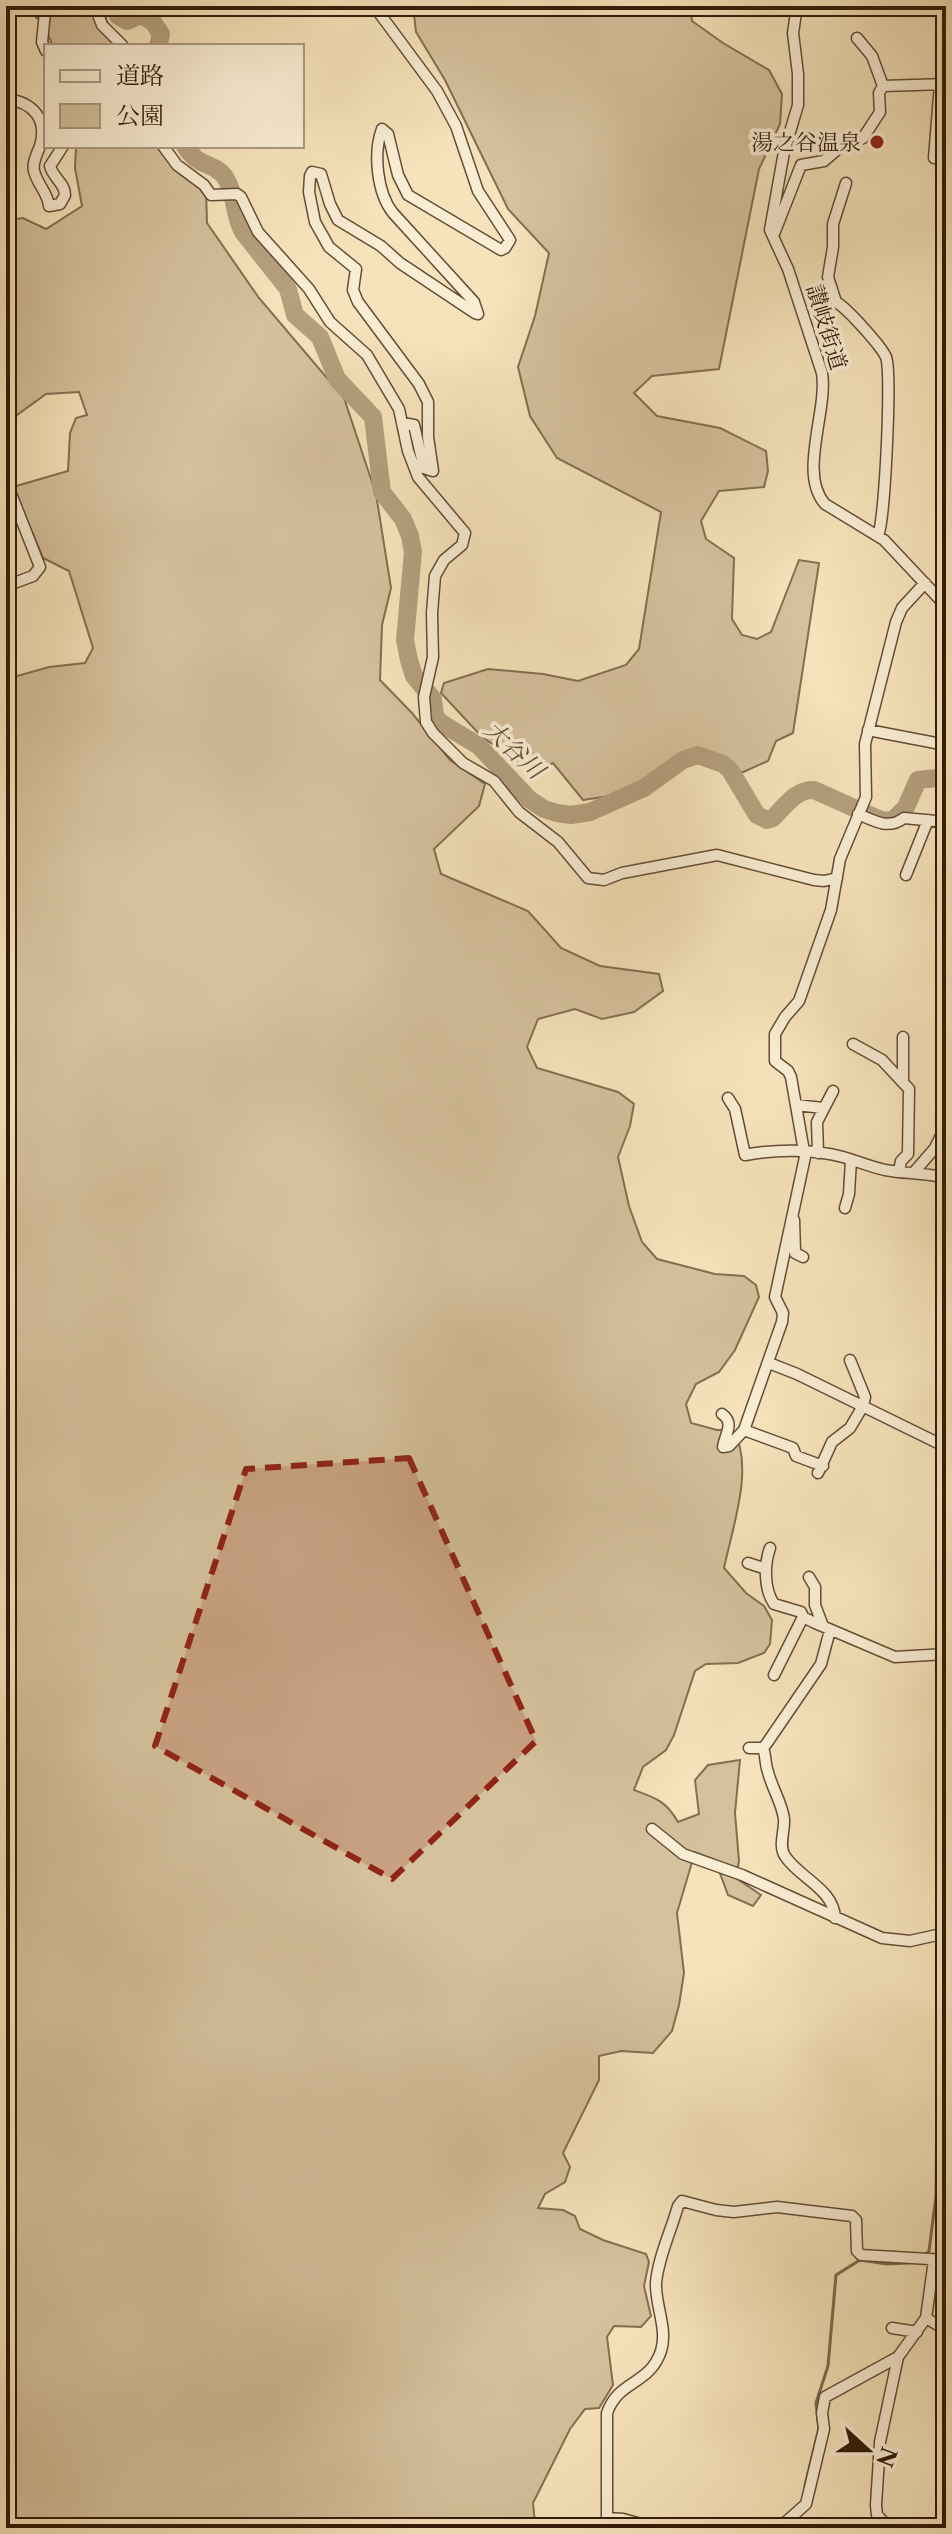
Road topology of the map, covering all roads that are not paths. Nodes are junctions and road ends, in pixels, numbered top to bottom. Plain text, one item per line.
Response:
1 (40, 6) edge
2 (95, 6) edge
3 (374, 6) edge
4 (797, 6) edge
5 (857, 38) dead end
6 (121, 44) edge
7 (44, 46) edge
8 (943, 84) edge
9 (883, 86) junction
10 (6, 99) edge
11 (62, 148) edge
12 (164, 148) edge
13 (934, 158) dead end
14 (846, 183) dead end
15 (773, 237) junction
16 (402, 423) junction
17 (6, 481) edge
18 (878, 536) junction
19 (925, 583) junction
20 (6, 586) edge
21 (946, 606) edge
22 (868, 730) junction
23 (946, 745) edge
24 (858, 814) junction
25 (928, 820) junction
26 (946, 822) edge
27 (906, 875) dead end
28 (837, 878) junction
29 (903, 1037) dead end
30 (853, 1044) dead end
31 (903, 1082) junction
32 (833, 1091) dead end
33 (728, 1098) dead end
34 (796, 1105) junction
35 (823, 1108) junction
36 (946, 1125) edge
37 (804, 1151) junction
38 (818, 1153) junction
39 (851, 1160) junction
40 (899, 1171) junction
41 (915, 1171) junction
42 (946, 1178) edge
43 (845, 1208) dead end
44 (793, 1218) junction
45 (803, 1257) dead end
46 (850, 1360) dead end
47 (769, 1363) junction
48 (863, 1406) junction
49 (722, 1414) dead end
50 (744, 1430) junction
51 (946, 1447) edge
52 (770, 1548) dead end
53 (748, 1563) dead end
54 (766, 1569) junction
55 (809, 1577) dead end
56 (803, 1617) junction
57 (826, 1628) junction
58 (946, 1654) edge
59 (774, 1675) dead end
60 (749, 1748) dead end
61 (763, 1748) junction
62 (652, 1829) dead end
63 (835, 1918) junction
64 (946, 1933) edge
65 (946, 1972) edge
66 (940, 2260) edge
67 (926, 2318) junction
68 (892, 2328) dead end
69 (946, 2330) edge
70 (917, 2332) junction
71 (898, 2357) junction
72 (607, 2523) edge
73 (691, 2528) edge
74 (779, 2528) edge
75 (889, 2528) edge

1 - 7 street
2 - 6 street
3 - 16 street
4 - 15 street, 讃岐街道
5 - 9 street
8 - 9 street
8 - 13 street
9 - 15 street
10 - 11 street
12 - 16 street
14 - 18 street
15 - 18 street, 讃岐街道
16 - 28 street
17 - 20 street
18 - 19 street, 讃岐街道
19 - 21 street, 讃岐街道
19 - 22 street
22 - 23 street
22 - 24 street
24 - 25 street
24 - 28 street
25 - 26 street
25 - 27 street
28 - 34 street
29 - 31 street
30 - 31 street
31 - 40 street
32 - 35 street
33 - 37 street
34 - 35 street
34 - 37 street
35 - 38 street
36 - 41 street
37 - 38 street
37 - 44 street
38 - 39 street
39 - 40 street
39 - 43 street
40 - 41 street
41 - 42 street
44 - 45 street
44 - 47 street
46 - 48 street
47 - 48 street
47 - 50 street
48 - 50 street
48 - 51 street
49 - 50 street
52 - 54 street
53 - 54 street
54 - 56 street
55 - 57 street
56 - 57 street
56 - 59 street
57 - 58 street
57 - 61 street
60 - 61 street
61 - 63 street
62 - 63 street
63 - 64 street
64 - 65 street
66 - 67 street
66 - 72 street
67 - 69 street
67 - 70 street
68 - 70 street
70 - 71 street
71 - 74 street
71 - 75 street
72 - 73 street

